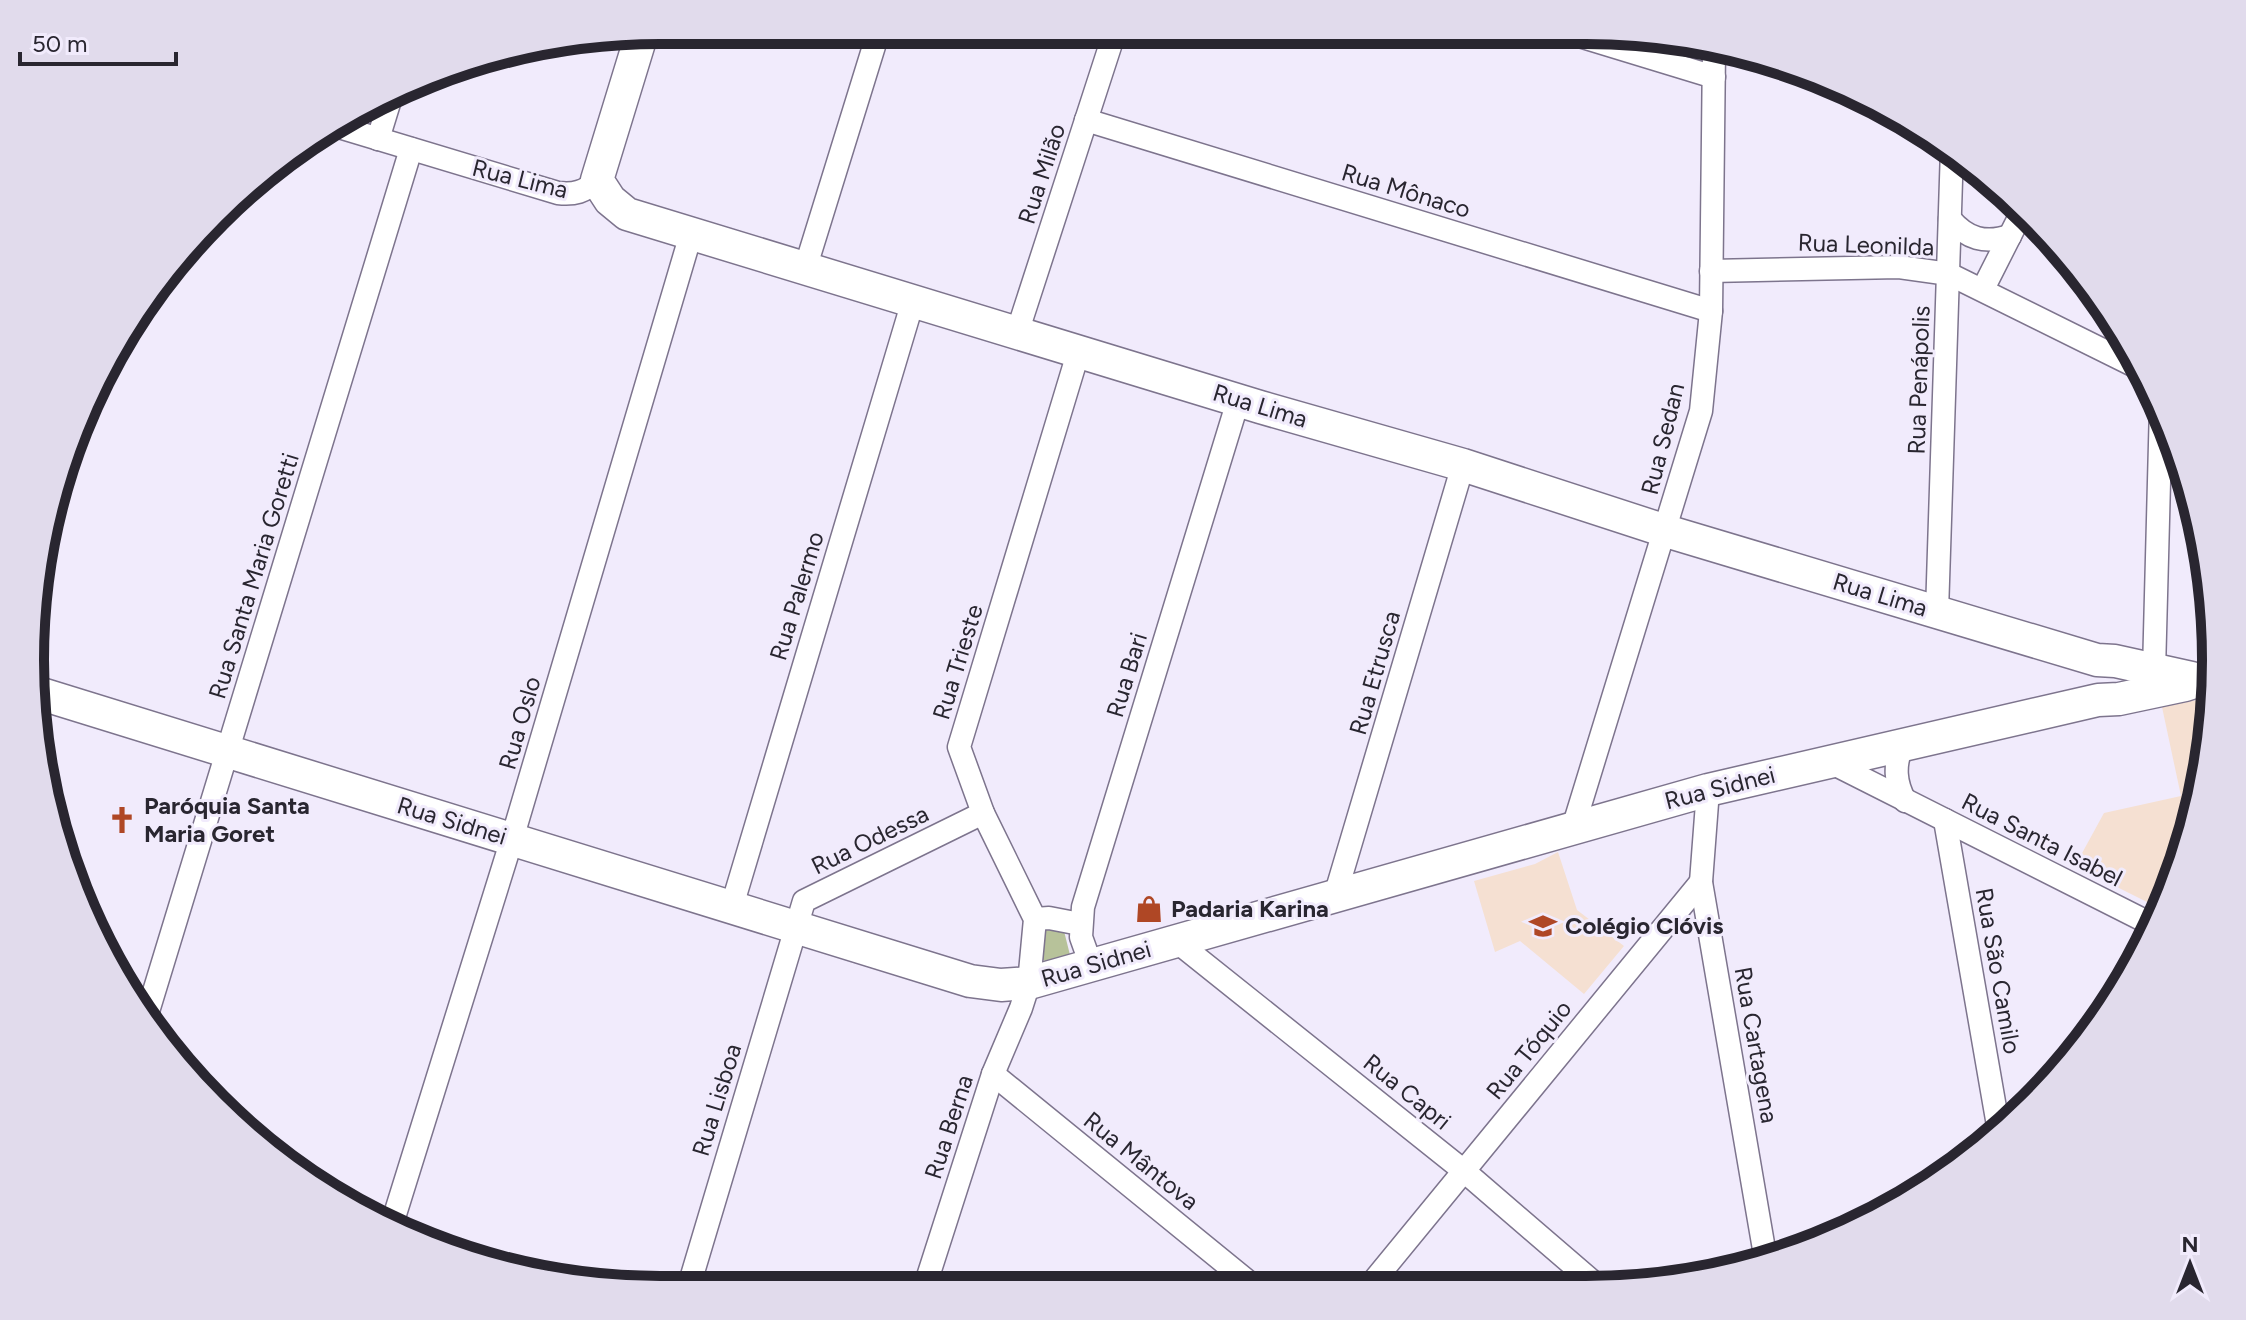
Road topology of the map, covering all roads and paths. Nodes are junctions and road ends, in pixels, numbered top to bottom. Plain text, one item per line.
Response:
1 (875, 44) edge
2 (1111, 44) edge
3 (638, 45) edge
4 (1607, 45) edge
5 (1714, 58) edge
6 (1714, 77) junction
7 (387, 108) edge
8 (1086, 120) junction
9 (348, 130) edge
10 (378, 139) junction
11 (411, 149) junction
12 (1952, 164) edge
13 (597, 180) junction
14 (1950, 219) junction
15 (2018, 220) edge
16 (691, 234) junction
17 (2010, 236) junction
18 (805, 269) junction
19 (1711, 271) junction
20 (1949, 274) junction
21 (1983, 289) junction
22 (913, 301) junction
23 (1711, 311) junction
24 (1017, 333) junction
25 (1079, 350) junction
26 (2123, 360) edge
27 (1238, 401) junction
28 (2160, 437) edge
29 (1463, 465) junction
30 (1666, 531) junction
31 (1937, 612) junction
32 (2097, 660) junction
33 (2150, 663) junction
34 (2202, 675) edge
35 (2202, 679) edge
36 (45, 695) edge
37 (2098, 700) junction
38 (1902, 745) junction
39 (228, 752) junction
40 (1830, 762) junction
41 (1708, 790) junction
42 (1905, 801) junction
43 (983, 813) junction
44 (1945, 820) junction
45 (1573, 828) junction
46 (512, 839) junction
47 (1701, 882) junction
48 (1335, 896) junction
49 (732, 906) junction
50 (1035, 919) junction
51 (2144, 920) edge
52 (1080, 924) junction
53 (796, 927) junction
54 (1176, 941) junction
55 (1091, 965) junction
56 (1029, 983) junction
57 (150, 1005) edge
58 (993, 1074) junction
59 (1997, 1119) edge
60 (1464, 1171) junction
61 (395, 1215) edge
62 (1764, 1249) edge
63 (692, 1276) edge
64 (928, 1276) edge
65 (1241, 1276) edge
66 (1378, 1276) edge
67 (1586, 1276) edge

1 - 18 street
2 - 8 street, Rua Milão
3 - 13 main road
4 - 6 street
5 - 6 street, Rua Sedan
6 - 19 street, Rua Sedan
7 - 10 street
8 - 23 street, Rua Mônaco
8 - 24 street, Rua Milão
9 - 10 street, Rua Lima
10 - 11 street, Rua Lima
11 - 13 street, Rua Lima
11 - 39 street, Rua Santa Maria Goretti
12 - 14 street, Rua Penápolis
13 - 16 main road, Rua Lima
14 - 17 street
14 - 20 street, Rua Penápolis
15 - 17 street
16 - 18 main road, Rua Lima
16 - 46 street, Rua Oslo
17 - 21 street
18 - 22 main road, Rua Lima
19 - 20 street, Rua Leonilda
19 - 23 street, Rua Sedan
20 - 21 street, Rua Leonilda
20 - 31 street, Rua Penápolis
21 - 26 street, Rua Leonilda
22 - 24 main road, Rua Lima
22 - 49 street, Rua Palermo
23 - 30 street, Rua Sedan
24 - 25 main road, Rua Lima
25 - 27 main road, Rua Lima
25 - 43 street, Rua Trieste
27 - 29 main road, Rua Lima
27 - 52 street, Rua Bari
28 - 33 street
29 - 30 main road, Rua Lima
29 - 48 street, Rua Etrusca
30 - 31 main road, Rua Lima
30 - 45 street, Rua Sedan
31 - 32 main road, Rua Lima
32 - 33 main road, Rua Lima
32 - 37 main road
33 - 34 main road, Rua Lima
33 - 37 main road
35 - 37 main road, Rua Sidnei
36 - 39 main road, Rua Sidnei
37 - 38 main road, Rua Sidnei
38 - 40 main road, Rua Sidnei
38 - 42 street
39 - 46 main road, Rua Sidnei
39 - 57 street, Rua Santa Maria Goretti
40 - 41 main road, Rua Sidnei
40 - 42 street, Rua Santa Isabel
41 - 45 main road, Rua Sidnei
41 - 47 street, Rua Cartagena
42 - 44 street, Rua Santa Isabel
43 - 50 street, Rua Trieste
43 - 53 street, Rua Odessa
44 - 51 street, Rua Santa Isabel
44 - 59 street, Rua São Camilo
45 - 48 main road, Rua Sidnei
46 - 49 main road, Rua Sidnei
46 - 61 street, Rua Oslo
47 - 60 street, Rua Tóquio
47 - 62 street, Rua Cartagena
48 - 54 main road, Rua Sidnei
49 - 53 main road, Rua Sidnei
50 - 52 street
50 - 56 street
52 - 55 street, Rua Bari
53 - 56 main road, Rua Sidnei
53 - 63 street, Rua Lisboa
54 - 55 main road, Rua Sidnei
54 - 60 street, Rua Capri
55 - 56 main road, Rua Sidnei
56 - 58 street, Rua Berna
58 - 64 street, Rua Berna
58 - 65 street, Rua Mântova
60 - 66 street, Rua Tóquio
60 - 67 street, Rua Capri

